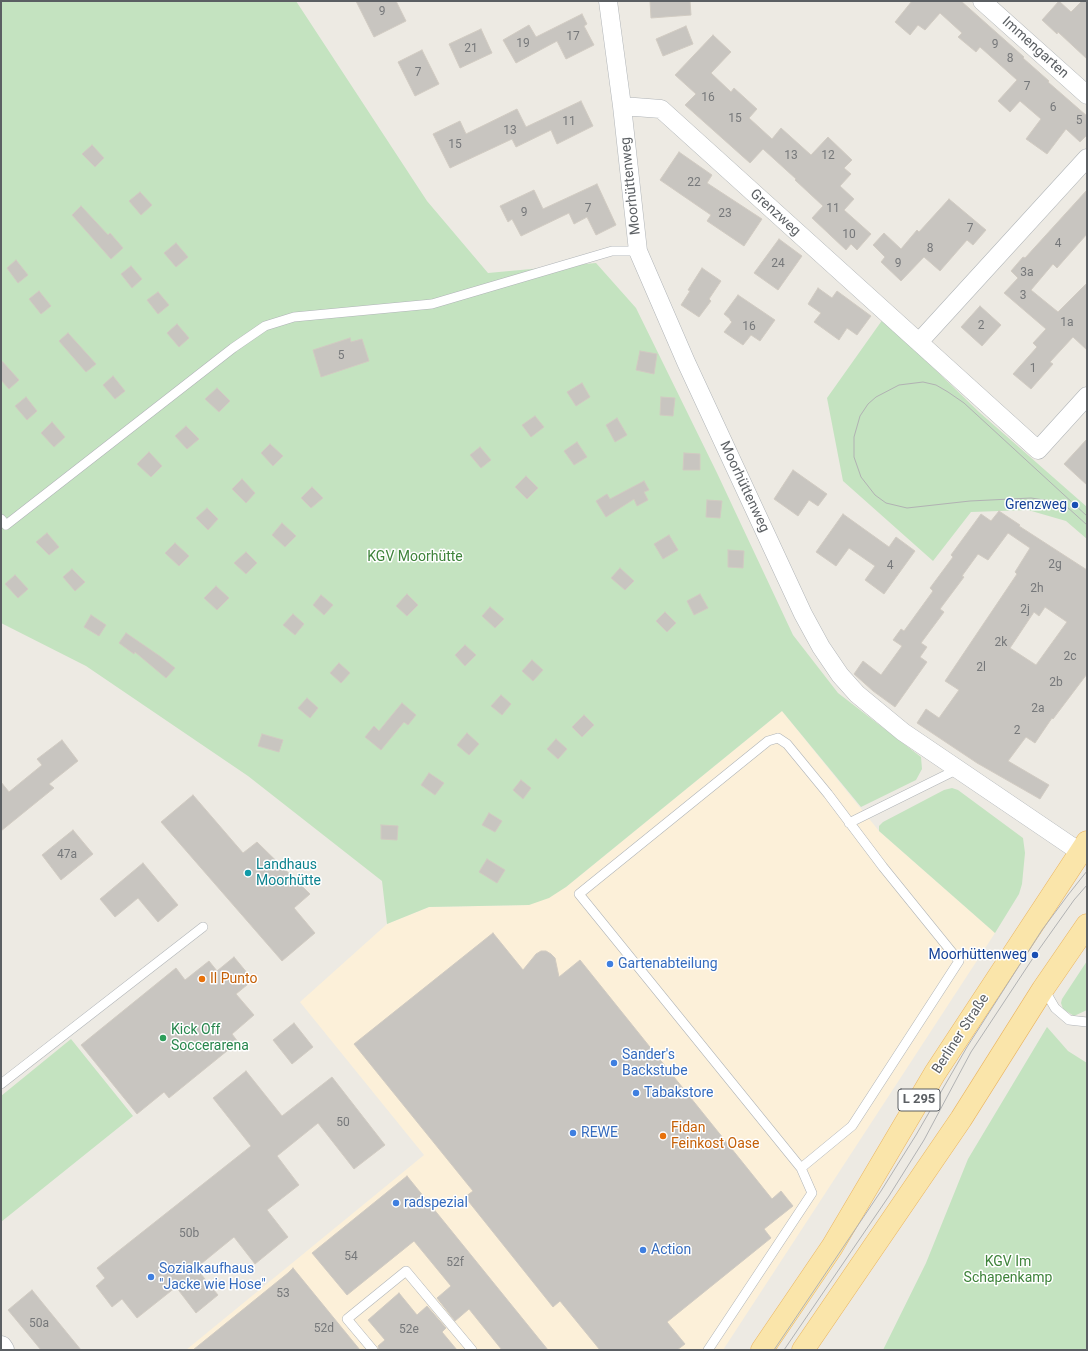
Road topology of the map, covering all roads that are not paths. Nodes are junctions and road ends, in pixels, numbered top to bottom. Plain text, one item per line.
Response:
1 (608, 1) edge
2 (982, 1) edge
3 (1087, 95) edge
4 (622, 106) junction
5 (1087, 158) edge
6 (638, 251) junction
7 (919, 342) junction
8 (1087, 396) edge
9 (1, 519) edge
10 (958, 768) junction
11 (849, 823) junction
12 (1085, 851) edge
13 (1087, 925) edge
14 (203, 926) dead end
15 (1043, 989) junction
16 (1087, 1022) edge
17 (1, 1084) edge
18 (801, 1168) junction
19 (1, 1347) edge
20 (3, 1350) edge
21 (373, 1350) edge
22 (472, 1350) edge
23 (708, 1350) edge
24 (762, 1350) edge
25 (803, 1350) edge

1 - 4 street, Moorhüttenweg
2 - 3 street, Immengarten
4 - 6 street, Moorhüttenweg
4 - 7 street, Grenzweg
5 - 7 street
6 - 9 lane
6 - 10 street, Moorhüttenweg
7 - 8 street, Grenzweg
10 - 11 lane
10 - 12 street, Moorhüttenweg
11 - 18 lane
11 - 18 lane
12 - 24 main road, Berliner Straße / L 295
13 - 15 main road
14 - 17 lane
15 - 16 lane
15 - 25 main road
18 - 23 lane
19 - 20 street
21 - 22 lane

